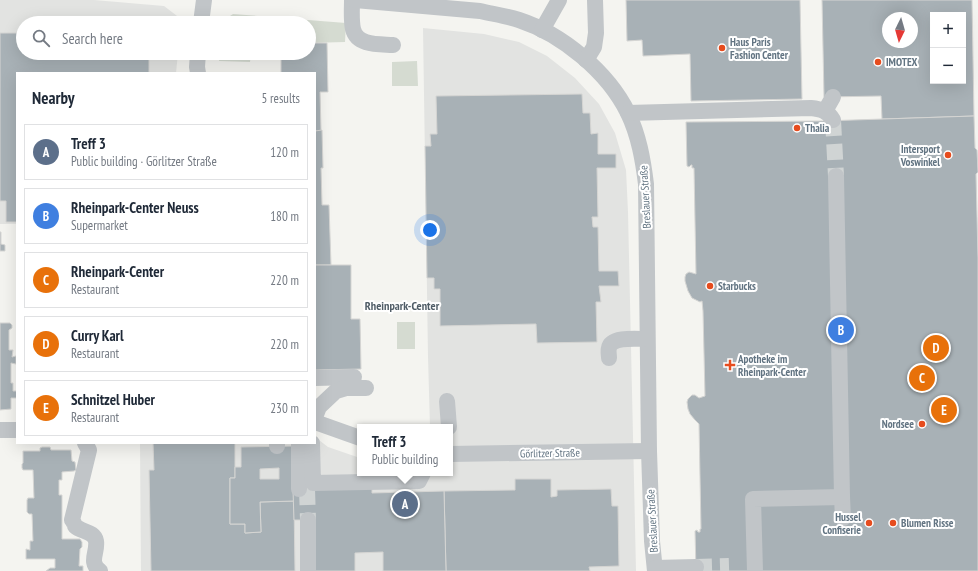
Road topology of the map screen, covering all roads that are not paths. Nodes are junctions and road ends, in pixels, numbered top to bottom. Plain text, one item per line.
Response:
1 (204, 0) edge
2 (352, 0) edge
3 (355, 0) edge
4 (559, 0) edge
5 (595, 0) edge
6 (202, 16) edge
7 (542, 30) junction
8 (393, 45) dead end
9 (198, 60) edge
10 (586, 60) junction
11 (198, 72) edge
12 (833, 97) dead end
13 (628, 113) junction
14 (836, 176) tunnel mouth
15 (647, 339) junction
16 (609, 358) dead end
17 (354, 377) dead end
18 (316, 378) edge
19 (366, 388) dead end
20 (447, 401) dead end
21 (316, 414) edge
22 (316, 422) edge
23 (449, 424) edge
24 (0, 430) edge
25 (16, 430) edge
26 (357, 437) edge
27 (86, 444) edge
28 (298, 444) edge
29 (312, 444) edge
30 (649, 451) junction
31 (453, 453) edge
32 (422, 476) edge
33 (306, 487) junction
34 (842, 498) junction
35 (843, 518) dead end
36 (308, 520) tunnel mouth
37 (696, 567) dead end
38 (655, 569) edge
39 (100, 571) edge
40 (308, 571) edge
41 (755, 571) edge

1 - 6 street
2 - 8 street
3 - 7 street, Breslauer Straße
4 - 7 street
5 - 10 street
7 - 10 street, Breslauer Straße
9 - 11 street
10 - 13 street, Breslauer Straße
12 - 13 street
13 - 15 street, Breslauer Straße
14 - 34 street
15 - 16 street
15 - 30 street, Breslauer Straße
17 - 18 street
19 - 21 street
20 - 23 street
22 - 26 street
24 - 25 street
27 - 39 street
28 - 33 street
29 - 33 street
30 - 31 street, Görlitzer Straße
30 - 38 street, Breslauer Straße
32 - 33 street
34 - 35 street
34 - 41 street
36 - 40 street
37 - 38 street

